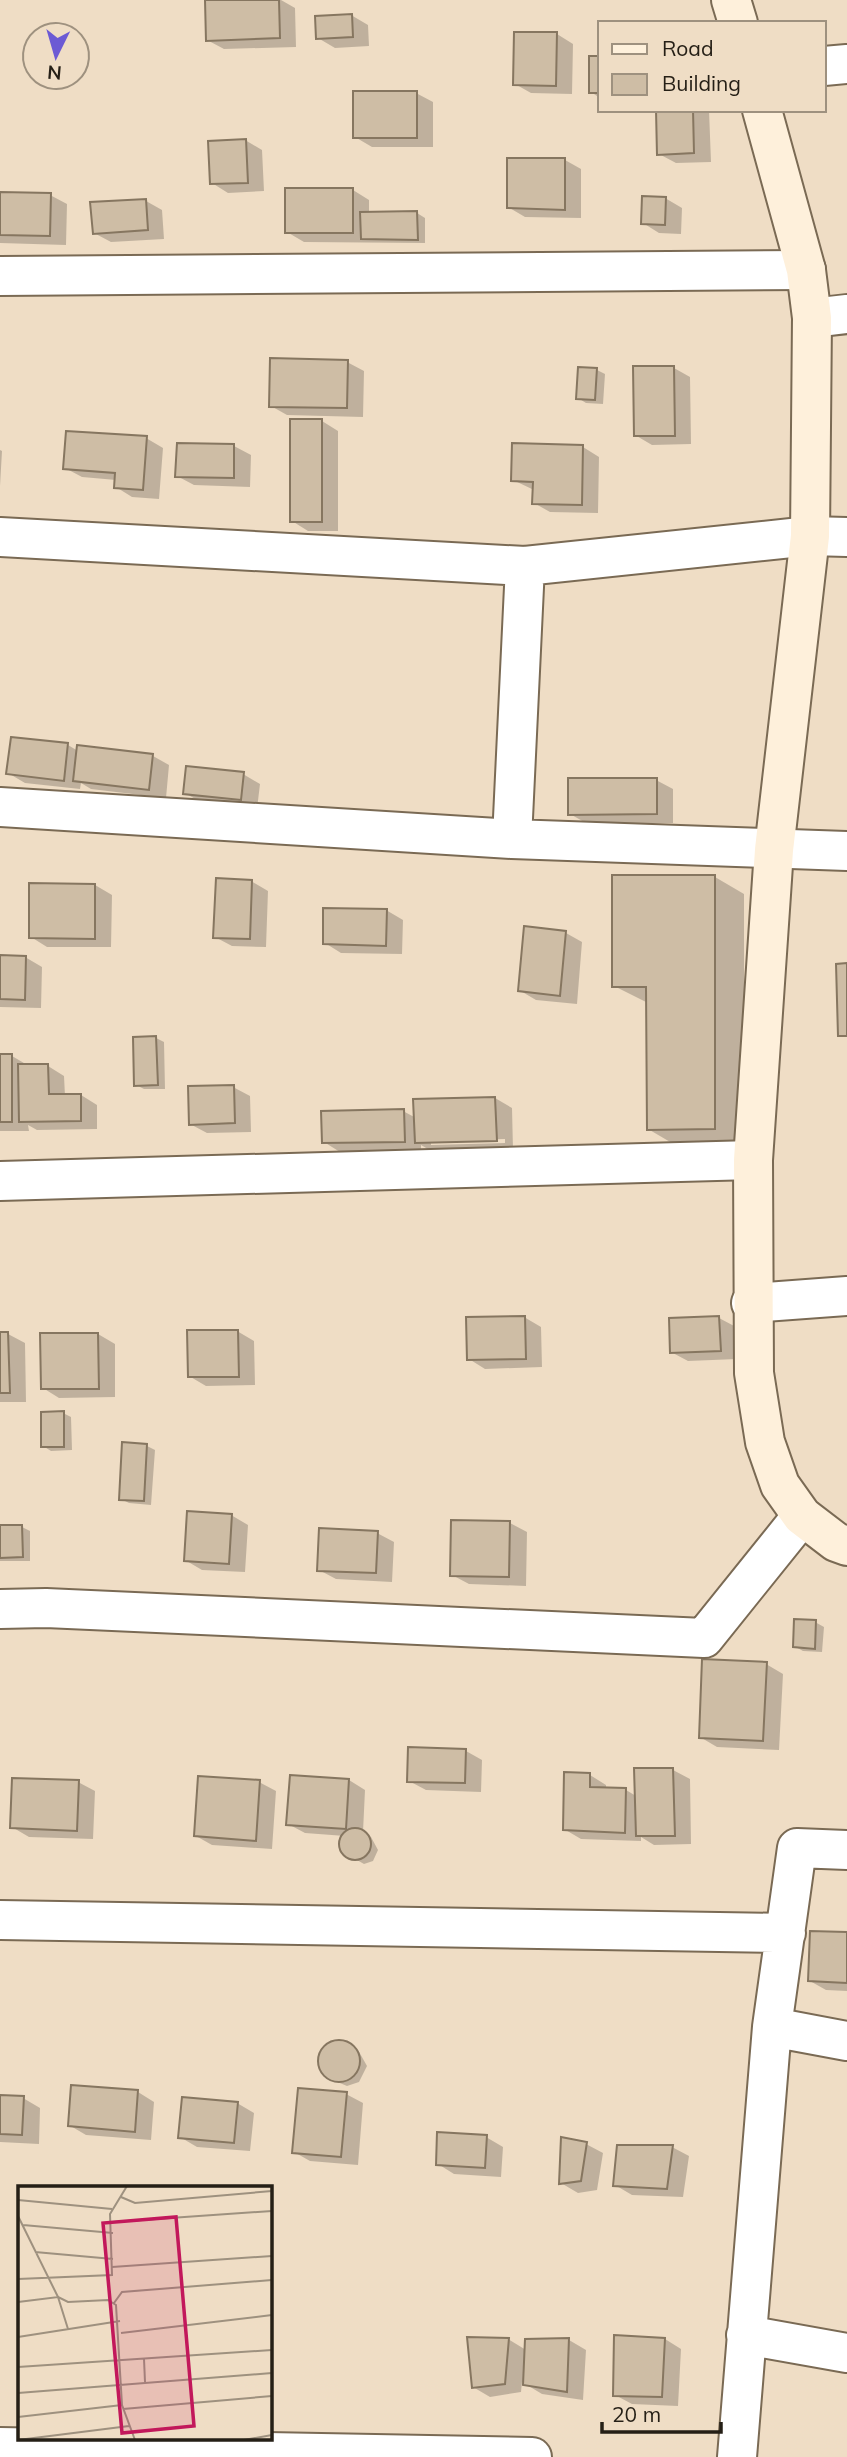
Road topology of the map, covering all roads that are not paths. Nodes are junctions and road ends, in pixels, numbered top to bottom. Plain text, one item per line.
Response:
1 (732, 0) edge
2 (737, 21) edge
3 (847, 65) edge
4 (826, 66) edge
5 (763, 112) edge
6 (806, 270) junction
7 (0, 276) edge
8 (829, 316) edge
9 (828, 536) edge
10 (0, 537) edge
11 (525, 566) junction
12 (0, 807) edge
13 (512, 839) junction
14 (774, 850) junction
15 (847, 851) edge
16 (753, 1160) junction
17 (0, 1181) edge
18 (847, 1296) edge
19 (751, 1303) junction
20 (802, 1517) junction
21 (847, 1546) edge
22 (0, 1609) edge
23 (847, 1850) edge
24 (0, 1920) edge
25 (786, 1933) junction
26 (772, 2027) junction
27 (847, 2041) edge
28 (746, 2335) junction
29 (847, 2353) edge
30 (0, 2447) edge
31 (533, 2457) edge
32 (737, 2457) edge

1 - 2 street
3 - 4 street
5 - 6 street
6 - 7 street
6 - 8 street
8 - 9 street
9 - 11 street
9 - 14 street
10 - 11 street
11 - 13 street
12 - 13 street
13 - 14 street
14 - 15 street
14 - 16 street
16 - 17 street
16 - 19 street
18 - 19 street
19 - 20 street
20 - 21 street
20 - 22 street
23 - 25 street
24 - 25 street
25 - 26 street
26 - 27 street
26 - 28 street
28 - 29 street
28 - 32 street
30 - 31 street

